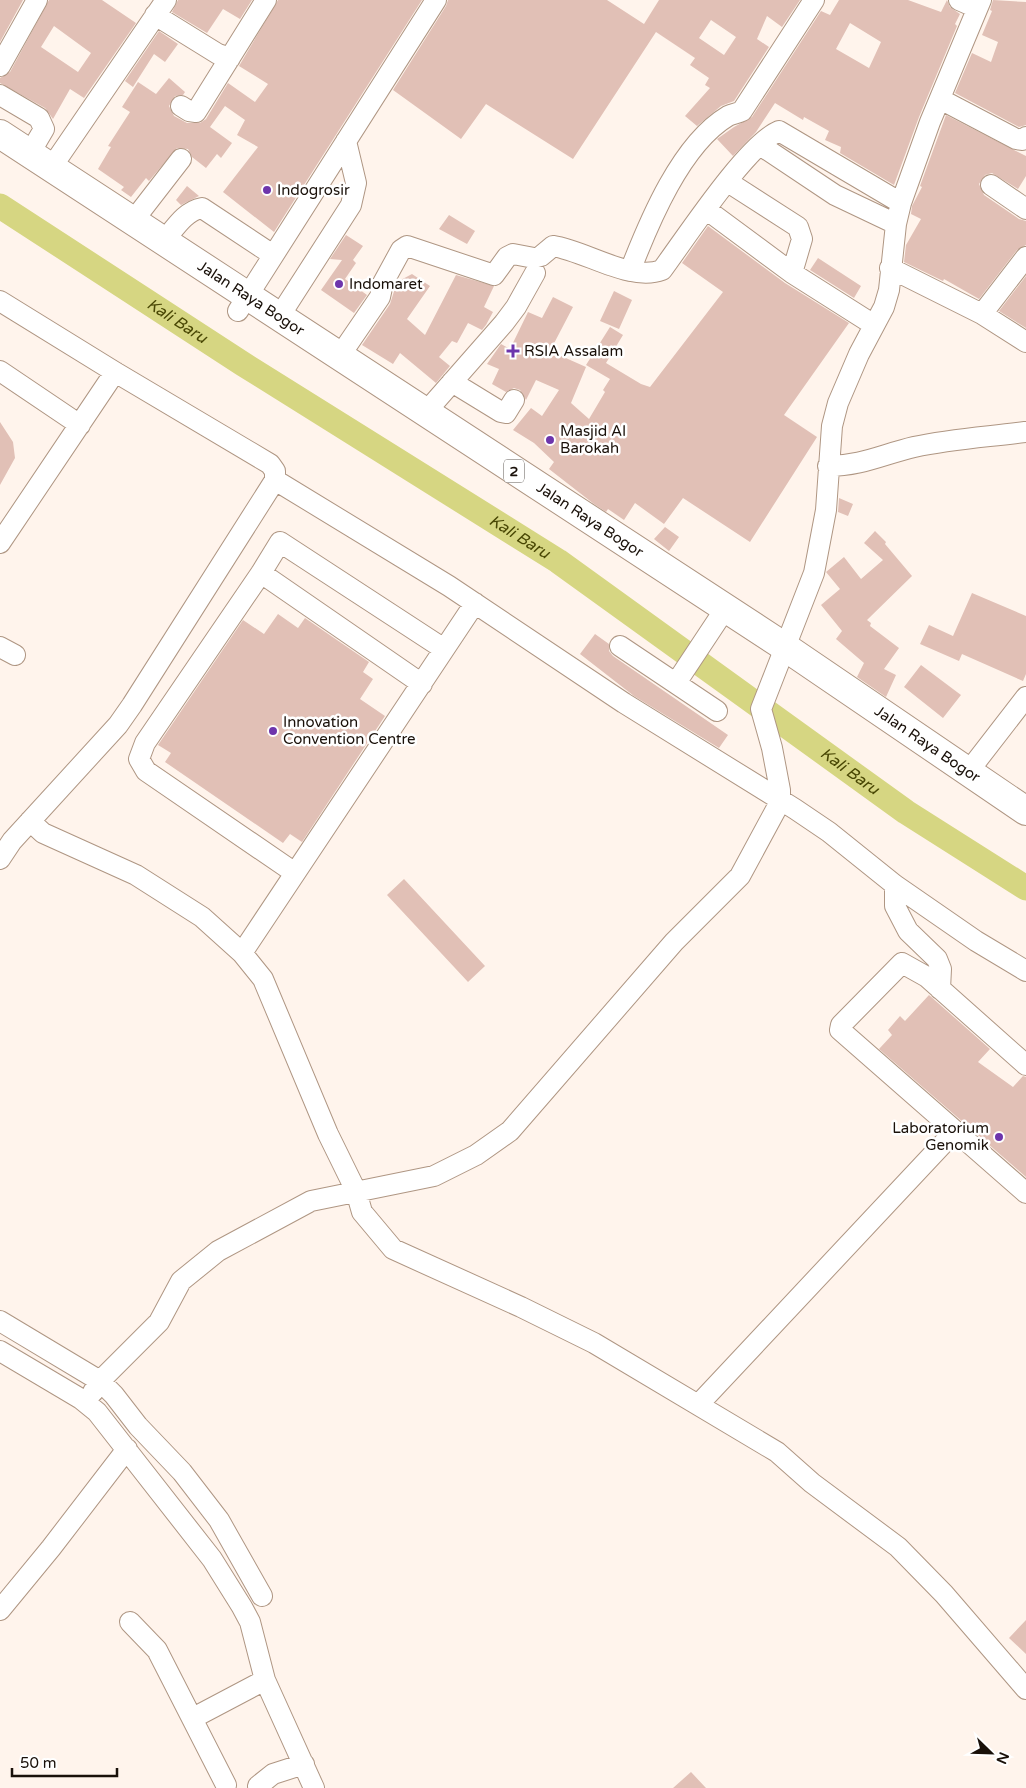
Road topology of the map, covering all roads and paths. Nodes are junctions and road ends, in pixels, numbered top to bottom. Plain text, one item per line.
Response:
1 (37, 0) edge
2 (266, 0) edge
3 (436, 0) edge
4 (814, 0) edge
5 (972, 3) edge
6 (160, 8) edge
7 (230, 58) junction
8 (0, 66) edge
9 (0, 95) edge
10 (940, 99) junction
11 (181, 106) dead end
12 (0, 134) edge
13 (1026, 137) edge
14 (346, 140) junction
15 (760, 145) junction
16 (0, 154) edge
17 (181, 159) dead end
18 (40, 160) junction
19 (728, 182) junction
20 (991, 185) dead end
21 (901, 203) junction
22 (1026, 209) edge
23 (706, 210) junction
24 (133, 221) junction
25 (896, 224) junction
26 (164, 241) junction
27 (273, 255) junction
28 (1026, 257) edge
29 (890, 268) junction
30 (630, 271) junction
31 (535, 273) dead end
32 (792, 273) junction
33 (0, 301) edge
34 (243, 304) junction
35 (982, 314) junction
36 (278, 317) junction
37 (874, 325) junction
38 (1026, 342) edge
39 (339, 357) junction
40 (0, 371) edge
41 (115, 372) junction
42 (452, 382) junction
43 (514, 400) dead end
44 (426, 413) junction
45 (80, 425) junction
46 (1025, 432) edge
47 (828, 466) junction
48 (275, 480) junction
49 (0, 543) edge
50 (261, 573) junction
51 (475, 603) junction
52 (721, 616) junction
53 (620, 646) dead end
54 (444, 649) junction
55 (782, 656) junction
56 (679, 678) junction
57 (422, 684) junction
58 (1026, 697) edge
59 (717, 711) dead end
60 (968, 772) junction
61 (780, 802) junction
62 (1026, 810) edge
63 (30, 821) junction
64 (1026, 830) edge
65 (0, 859) edge
66 (296, 873) junction
67 (895, 885) junction
68 (242, 953) junction
69 (1026, 971) edge
70 (940, 989) junction
71 (1026, 1065) edge
72 (954, 1132) junction
73 (356, 1191) junction
74 (1026, 1193) edge
75 (0, 1321) edge
76 (0, 1351) edge
77 (96, 1386) junction
78 (698, 1405) junction
79 (127, 1449) junction
80 (262, 1596) dead end
81 (0, 1610) edge
82 (130, 1622) dead end
83 (265, 1680) junction
84 (1026, 1688) edge
85 (193, 1718) junction
86 (304, 1764) junction
87 (226, 1785) dead end
88 (258, 1786) dead end
89 (314, 1788) edge

1 - 8 street
2 - 7 street
3 - 14 street
4 - 30 street
5 - 10 street
6 - 7 street
6 - 18 street
7 - 11 street
9 - 18 street
10 - 13 street
10 - 21 street
12 - 18 highway, Jalan Raya Bogor / 2
14 - 27 street
14 - 36 street
15 - 19 street
15 - 21 street
15 - 25 street
16 - 34 highway, Jalan Raya Bogor / 2
17 - 24 street
18 - 24 highway, Jalan Raya Bogor / 2
19 - 23 street
19 - 32 street
20 - 22 street
21 - 25 street
23 - 30 street
23 - 32 street
24 - 26 highway, Jalan Raya Bogor / 2
25 - 29 street
26 - 27 street
26 - 34 highway, Jalan Raya Bogor / 2
27 - 34 street
28 - 35 street
29 - 35 street
29 - 37 street
30 - 39 street
31 - 42 street
32 - 37 street
33 - 41 street
34 - 36 highway, Jalan Raya Bogor / 2
34 - 52 highway, Jalan Raya Bogor / 2
35 - 38 street
36 - 39 highway, Jalan Raya Bogor / 2
37 - 47 street
39 - 44 highway, Jalan Raya Bogor / 2
40 - 45 street
41 - 45 street
41 - 48 street
42 - 43 street
42 - 44 street
44 - 52 highway, Jalan Raya Bogor / 2
45 - 49 street
46 - 47 street
47 - 55 street
48 - 51 street
48 - 63 street
50 - 54 street
50 - 57 street
50 - 66 street
51 - 54 street
51 - 61 street
52 - 55 highway, Jalan Raya Bogor / 2
52 - 56 street
53 - 56 street
54 - 57 street
55 - 60 highway, Jalan Raya Bogor / 2
55 - 61 street
55 - 64 highway, Jalan Raya Bogor / 2
56 - 59 street
57 - 66 street
58 - 60 street
60 - 62 highway, Jalan Raya Bogor / 2
61 - 67 street
61 - 73 street
63 - 65 street
63 - 68 street
66 - 68 street
67 - 69 street
67 - 70 street
68 - 73 street
70 - 71 street
70 - 72 street
72 - 74 street
72 - 78 street
73 - 77 street
73 - 78 street
75 - 77 street
76 - 79 street
77 - 80 street
78 - 84 street
79 - 81 street
79 - 83 street
82 - 85 street
83 - 85 street
83 - 86 street
85 - 87 street
86 - 88 street
86 - 89 street

